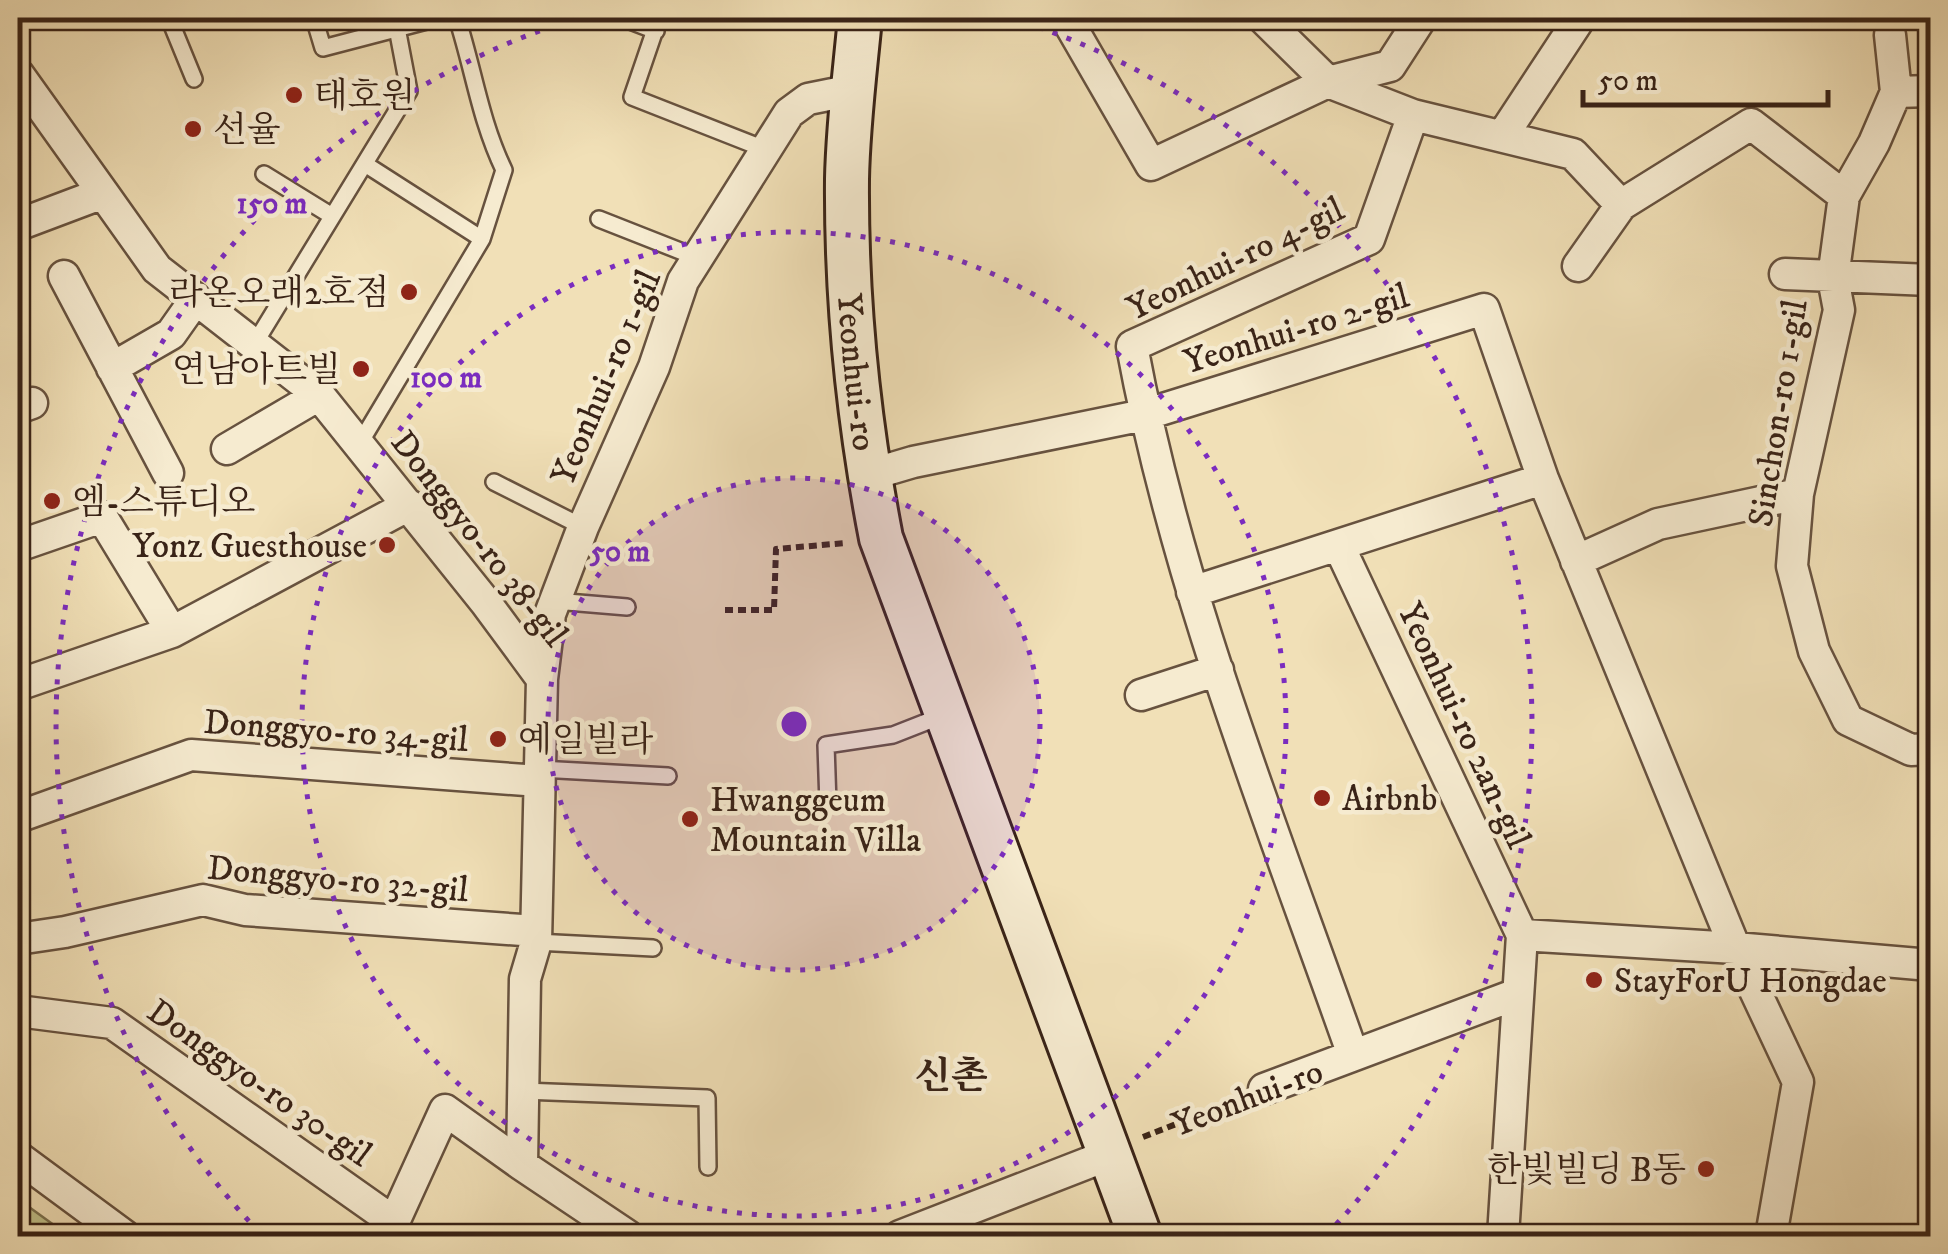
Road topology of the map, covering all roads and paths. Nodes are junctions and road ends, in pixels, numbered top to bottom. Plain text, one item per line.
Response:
1 (169, 18) edge
2 (314, 18) edge
3 (438, 18) edge
4 (457, 18) edge
5 (622, 18) edge
6 (860, 18) edge
7 (1066, 18) edge
8 (1264, 18) edge
9 (1421, 18) edge
10 (1580, 18) edge
11 (657, 24) edge
12 (397, 28) junction
13 (1890, 35) dead end
14 (18, 74) edge
15 (194, 80) dead end
16 (1328, 82) junction
17 (853, 90) junction
18 (1930, 91) edge
19 (1896, 92) junction
20 (1413, 115) junction
21 (1504, 136) junction
22 (767, 150) junction
23 (365, 164) junction
24 (264, 174) dead end
25 (103, 193) junction
26 (1844, 196) junction
27 (1621, 206) junction
28 (332, 216) junction
29 (600, 219) dead end
30 (18, 225) edge
31 (482, 239) junction
32 (698, 258) junction
33 (1578, 266) dead end
34 (1785, 274) dead end
35 (64, 276) dead end
36 (1833, 278) junction
37 (1930, 280) edge
38 (195, 300) junction
39 (255, 342) junction
40 (112, 368) junction
41 (319, 395) junction
42 (1144, 415) junction
43 (360, 443) junction
44 (227, 449) dead end
45 (168, 473) dead end
46 (869, 475) junction
47 (1543, 478) junction
48 (494, 482) dead end
49 (1798, 494) junction
50 (409, 505) junction
51 (583, 527) junction
52 (881, 538) junction
53 (18, 546) edge
54 (1339, 546) junction
55 (1576, 561) junction
56 (1192, 592) junction
57 (554, 600) junction
58 (627, 607) dead end
59 (725, 610) dead end
60 (172, 632) junction
61 (1218, 670) junction
62 (542, 679) junction
63 (18, 684) edge
64 (1142, 695) dead end
65 (944, 715) junction
66 (1930, 749) edge
67 (540, 775) junction
68 (668, 776) dead end
69 (828, 804) dead end
70 (18, 817) edge
71 (536, 936) junction
72 (1522, 936) junction
73 (18, 939) edge
74 (653, 948) dead end
75 (1736, 948) junction
76 (1930, 965) edge
77 (1518, 994) junction
78 (18, 1011) edge
79 (1353, 1055) junction
80 (1264, 1090) joint
81 (522, 1091) junction
82 (1126, 1146) junction
83 (18, 1157) edge
84 (522, 1164) junction
85 (708, 1166) dead end
86 (18, 1223) edge
87 (390, 1229) edge
88 (914, 1234) edge
89 (37, 1236) edge
90 (125, 1236) edge
91 (628, 1236) edge
92 (1140, 1236) edge
93 (1502, 1236) edge
94 (1771, 1236) edge

1 - 15 lane
2 - 12 lane
3 - 12 lane
4 - 31 lane, Donggyo-ro 38-gil
5 - 11 lane
6 - 17 main road, Yeonhui-ro
7 - 16 street
8 - 16 street
9 - 16 street
10 - 21 street
11 - 22 lane
12 - 23 lane
13 - 19 street, Sinchon-ro 1-gil
14 - 25 street, Donggyo-ro 38-gil
16 - 20 street
17 - 22 street, Yeonhui-ro 1-gil
17 - 46 main road, Yeonhui-ro
18 - 19 street
19 - 26 street, Sinchon-ro 1-gil
20 - 21 street
20 - 42 street, Yeonhui-ro 4-gil
21 - 27 street
22 - 32 street, Yeonhui-ro 1-gil
23 - 28 lane
23 - 31 lane
24 - 28 lane
25 - 30 street
25 - 38 street, Donggyo-ro 38-gil
26 - 27 street
26 - 36 street, Sinchon-ro 1-gil
27 - 33 street
28 - 39 lane
29 - 32 lane, Yeonhui-ro 1-gil
31 - 43 lane, Donggyo-ro 38-gil
32 - 51 street, Yeonhui-ro 1-gil
34 - 36 street
35 - 40 street
36 - 37 street
36 - 49 street, Sinchon-ro 1-gil
38 - 39 street, Donggyo-ro 38-gil
38 - 40 street
39 - 41 street, Donggyo-ro 38-gil
40 - 45 street
41 - 43 street, Donggyo-ro 38-gil
41 - 44 street
42 - 46 street, Yeonhui-ro 2-gil
42 - 47 street, Yeonhui-ro 2-gil
42 - 56 street
43 - 50 street, Donggyo-ro 38-gil
46 - 52 main road, Yeonhui-ro
47 - 54 street
47 - 55 street, Yeonhui-ro 2-gil
48 - 51 lane, Yeonhui-ro 1-gil
49 - 55 street
49 - 66 street, Sinchon-ro 1-gil
50 - 60 street
50 - 62 street, Donggyo-ro 38-gil
51 - 57 street, Yeonhui-ro 1-gil
52 - 59 path
52 - 65 main road, Yeonhui-ro
53 - 60 street
54 - 56 street
54 - 72 street, Yeonhui-ro 2an-gil
55 - 75 street, Yeonhui-ro 2-gil
56 - 61 street
57 - 58 lane
57 - 62 street, Yeonhui-ro 1-gil
60 - 63 street
61 - 64 street
61 - 79 street
62 - 67 street, Yeonhui-ro 1-gil
65 - 69 lane
65 - 82 main road, Yeonhui-ro
67 - 68 lane
67 - 70 street, Donggyo-ro 34-gil
67 - 71 street, Yeonhui-ro 1-gil
71 - 73 street, Donggyo-ro 32-gil
71 - 74 lane
71 - 81 street, Yeonhui-ro 1-gil
72 - 75 street
72 - 77 street, Yeonhui-ro 2an-gil
75 - 76 street
75 - 94 street, Yeonhui-ro 2-gil
77 - 79 street
77 - 93 street, Yeonhui-ro 2an-gil
78 - 87 street, Donggyo-ro 30-gil
79 - 80 street, Yeonhui-ro
80 - 82 path, Yeonhui-ro
81 - 84 street, Yeonhui-ro 1-gil
81 - 85 lane
82 - 88 street
82 - 92 main road, Yeonhui-ro
83 - 90 street
84 - 87 street, Donggyo-ro 30-gil
84 - 91 street
86 - 89 path

